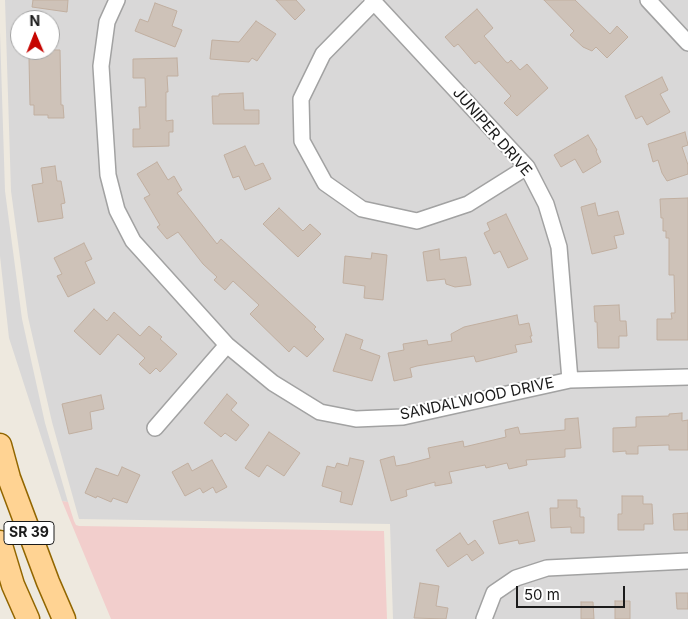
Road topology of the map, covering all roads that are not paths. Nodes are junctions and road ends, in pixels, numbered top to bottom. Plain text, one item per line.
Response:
1 (117, 0) edge
2 (648, 0) edge
3 (373, 1) edge
4 (688, 43) edge
5 (527, 167) junction
6 (227, 345) junction
7 (688, 376) edge
8 (570, 380) junction
9 (155, 428) dead end
10 (0, 445) edge
11 (0, 484) edge
12 (0, 542) edge
13 (688, 561) edge
14 (48, 582) junction
15 (28, 619) edge
16 (64, 619) edge
17 (484, 619) edge

1 - 6 street, SANDALWOOD DRIVE
2 - 4 street
3 - 5 street, JUNIPER DRIVE
3 - 5 street
5 - 8 street, JUNIPER DRIVE
6 - 8 street, SANDALWOOD DRIVE
6 - 9 street
7 - 8 street, SANDALWOOD DRIVE
10 - 14 main road, SR 39
11 - 14 main road
12 - 15 main road, SR 39
13 - 17 street
14 - 16 main road, SR 39

